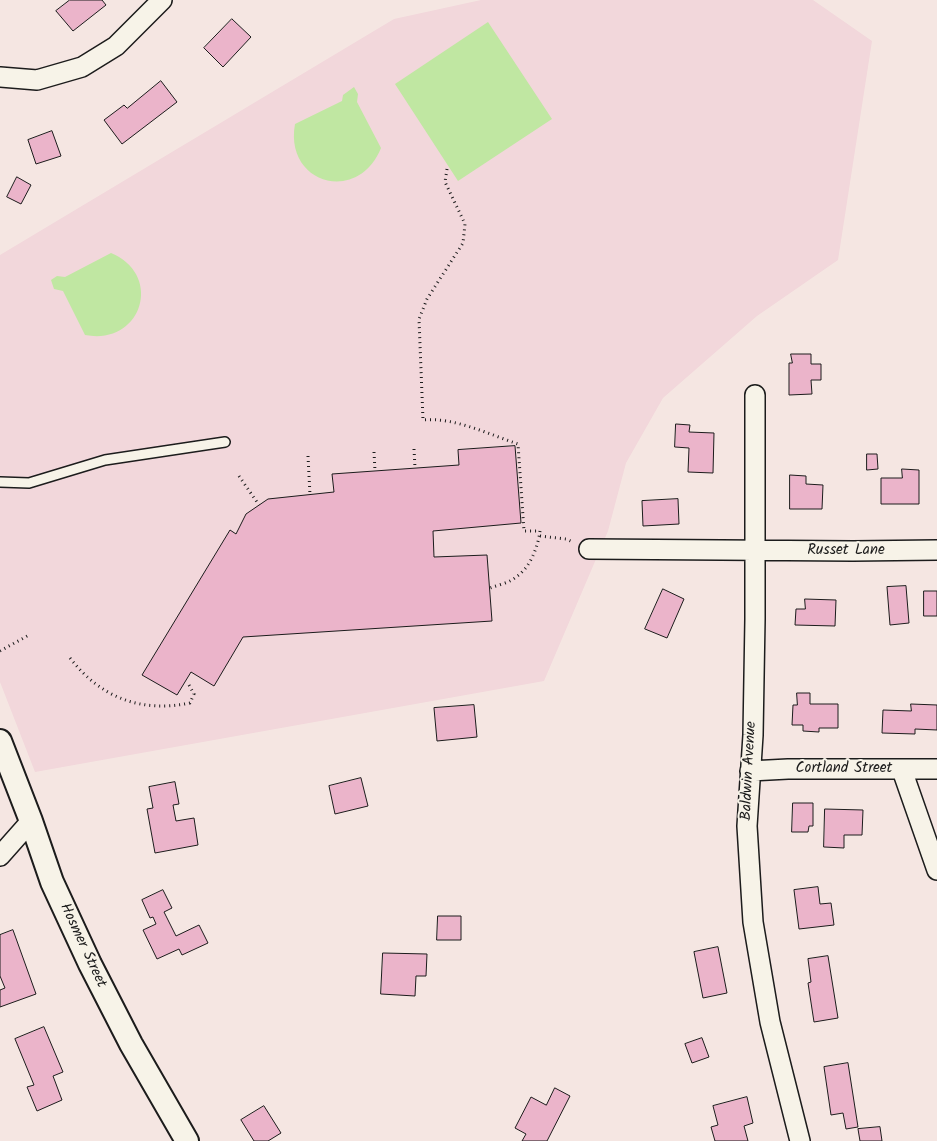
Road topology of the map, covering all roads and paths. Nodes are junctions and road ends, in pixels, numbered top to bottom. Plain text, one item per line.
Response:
1 (162, 0) edge
2 (0, 78) edge
3 (447, 169) dead end
4 (755, 395) dead end
5 (225, 442) dead end
6 (414, 449) dead end
7 (374, 452) dead end
8 (308, 456) dead end
9 (416, 468) dead end
10 (375, 471) dead end
11 (240, 476) dead end
12 (0, 482) edge
13 (310, 495) dead end
14 (259, 505) dead end
15 (540, 536) junction
16 (589, 549) joint
17 (755, 550) junction
18 (937, 550) edge
19 (490, 588) dead end
20 (29, 635) dead end
21 (0, 650) edge
22 (70, 658) dead end
23 (189, 685) dead end
24 (0, 741) edge
25 (937, 769) edge
26 (902, 770) junction
27 (750, 771) junction
28 (31, 821) junction
29 (0, 856) edge
30 (937, 870) edge
31 (187, 1141) edge
32 (800, 1141) edge

1 - 2 street
3 - 15 path
4 - 17 street, Baldwin Avenue
5 - 12 lane
6 - 9 path
7 - 10 path
8 - 13 path
11 - 14 path
15 - 16 path
15 - 19 path
16 - 17 street, Russet Lane
17 - 18 street, Russet Lane
17 - 27 street, Baldwin Avenue
20 - 21 path
22 - 23 path
24 - 28 street, Hosmer Street
25 - 26 street, Cortland Street
26 - 27 street, Cortland Street
26 - 30 street
27 - 32 street, Baldwin Avenue
28 - 29 street
28 - 31 street, Hosmer Street

